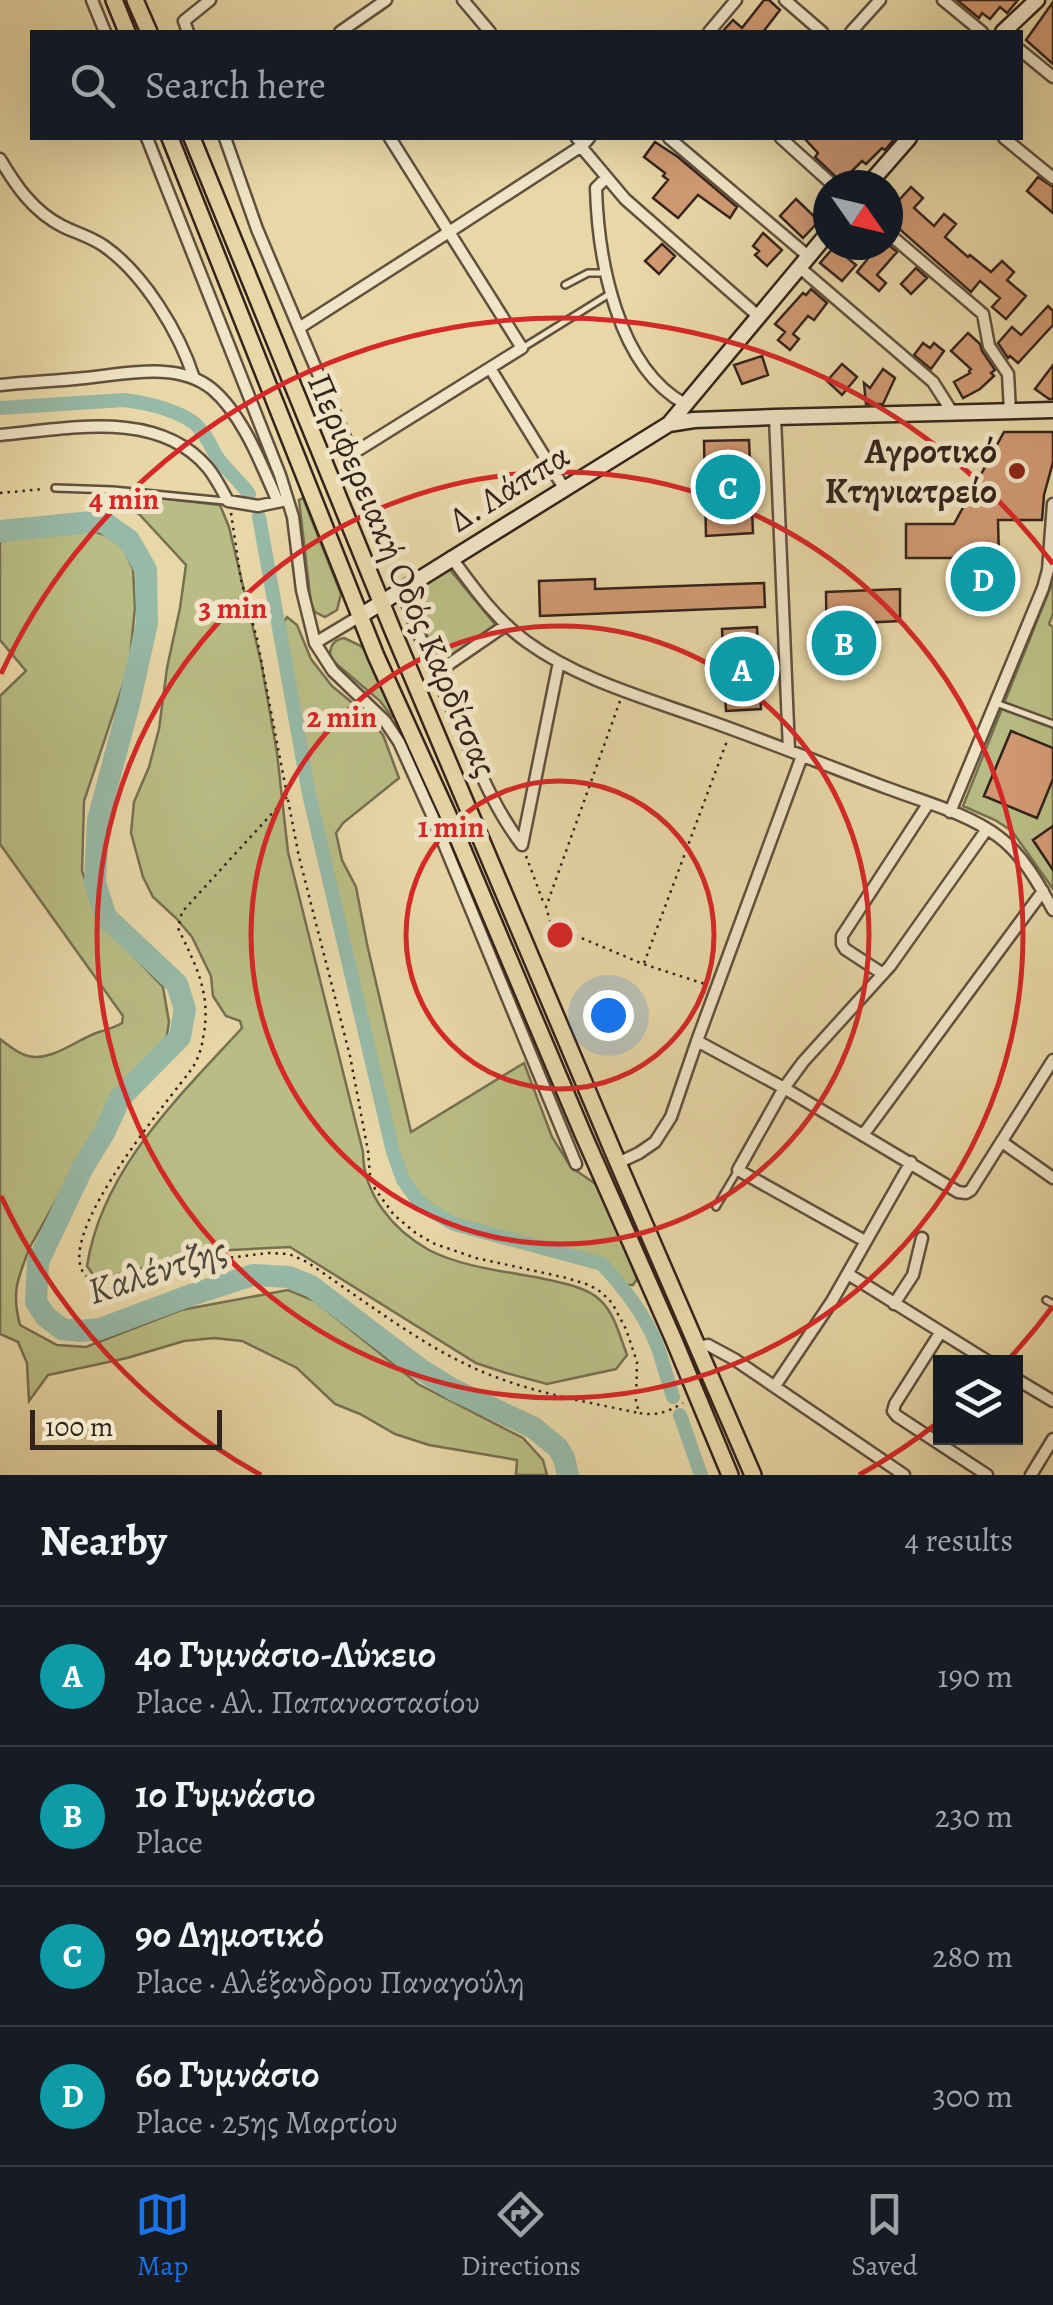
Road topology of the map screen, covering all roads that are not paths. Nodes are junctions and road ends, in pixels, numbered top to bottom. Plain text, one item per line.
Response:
1 (92, 0) edge
2 (114, 0) edge
3 (136, 0) edge
4 (210, 0) edge
5 (386, 0) edge
6 (463, 0) edge
7 (736, 0) edge
8 (786, 0) edge
9 (880, 0) edge
10 (943, 0) edge
11 (1037, 0) edge
12 (104, 30) edge
13 (126, 30) edge
14 (148, 30) edge
15 (187, 30) edge
16 (343, 30) edge
17 (488, 30) edge
18 (710, 30) edge
19 (820, 30) edge
20 (853, 30) edge
21 (980, 30) edge
22 (1005, 30) edge
23 (1023, 52) edge
24 (1053, 77) edge
25 (148, 140) edge
26 (171, 140) edge
27 (193, 140) edge
28 (226, 140) edge
29 (391, 140) edge
30 (583, 140) edge
31 (672, 140) edge
32 (783, 140) edge
33 (907, 140) edge
34 (1006, 140) edge
35 (0, 159) edge
36 (817, 170) edge
37 (881, 170) edge
38 (606, 178) junction
39 (1053, 178) edge
40 (449, 232) junction
41 (903, 246) edge
42 (813, 251) edge
43 (804, 262) junction
44 (606, 274) junction
45 (565, 285) dead end
46 (611, 293) junction
47 (758, 315) junction
48 (298, 328) junction
49 (522, 348) junction
50 (490, 368) junction
51 (194, 378) junction
52 (0, 385) edge
53 (684, 404) junction
54 (1051, 408) edge
55 (1010, 411) junction
56 (952, 412) junction
57 (776, 418) junction
58 (669, 424) junction
59 (0, 434) edge
60 (55, 488) road end
61 (564, 488) junction
62 (283, 500) junction
63 (228, 502) junction
64 (1053, 504) edge
65 (451, 557) junction
66 (402, 589) junction
67 (380, 602) junction
68 (360, 616) junction
69 (506, 626) junction
70 (315, 643) junction
71 (559, 662) junction
72 (436, 673) junction
73 (996, 703) junction
74 (1053, 724) edge
75 (788, 750) junction
76 (802, 756) junction
77 (928, 804) junction
78 (950, 812) junction
79 (987, 829) junction
80 (1043, 892) junction
81 (1053, 910) edge
82 (882, 974) junction
83 (697, 1041) junction
84 (1053, 1060) edge
85 (784, 1088) junction
86 (863, 1136) junction
87 (1002, 1142) junction
88 (910, 1162) junction
89 (618, 1163) junction
90 (576, 1164) dead end
91 (738, 1170) junction
92 (1053, 1178) edge
93 (716, 1207) dead end
94 (922, 1238) dead end
95 (865, 1241) junction
96 (848, 1274) junction
97 (894, 1304) junction
98 (940, 1333) junction
99 (699, 1346) junction
100 (977, 1355) edge
101 (1023, 1382) edge
102 (775, 1386) junction
103 (1053, 1401) edge
104 (1053, 1439) edge
105 (730, 1475) edge
106 (753, 1475) edge
107 (904, 1475) edge
108 (987, 1475) edge
109 (1031, 1475) edge

1 - 12 street
2 - 13 main road
3 - 14 main road
4 - 15 street
5 - 16 street
6 - 17 street
7 - 18 street
8 - 19 street
9 - 20 street
10 - 21 street
11 - 22 street
23 - 24 street
25 - 62 street
26 - 68 main road, Περιφερειακή Οδός Καρδίτσας
27 - 67 main road, Περιφερειακή Οδός Καρδίτσας
28 - 48 street
29 - 40 street
30 - 38 street
30 - 40 street
31 - 43 street
32 - 36 street
33 - 37 street
34 - 39 street
35 - 51 street
38 - 44 street
38 - 47 street
40 - 48 street
40 - 49 street
41 - 55 street
42 - 43 street
43 - 47 street
43 - 56 street
44 - 45 lane
44 - 46 street
46 - 49 lane
46 - 53 street
47 - 53 street
48 - 50 street
49 - 50 street
50 - 61 street
51 - 52 street
51 - 62 street
53 - 58 street
54 - 55 street
55 - 56 street
56 - 57 street
57 - 58 street
57 - 75 street
58 - 61 street, Δ. Λάππα
59 - 63 street
60 - 63 lane
61 - 65 street, Δ. Λάππα
62 - 63 street
62 - 70 street
64 - 73 street
65 - 66 street, Δ. Λάππα
65 - 69 street
66 - 67 street, Δ. Λάππα
66 - 72 street
67 - 68 street, Δ. Λάππα
67 - 89 main road, Περιφερειακή Οδός Καρδίτσας
68 - 70 street
68 - 105 main road, Περιφερειακή Οδός Καρδίτσας
69 - 71 street
69 - 72 street
70 - 90 street
71 - 72 street
71 - 75 street
73 - 74 lane
73 - 78 street
75 - 76 street
76 - 77 street
76 - 83 street
77 - 78 street
77 - 82 street
78 - 79 street
79 - 80 street
79 - 82 street
80 - 81 street
80 - 86 street
82 - 85 street
83 - 85 street
83 - 89 street
84 - 87 street
85 - 86 street
85 - 91 street
86 - 88 street
87 - 88 street
87 - 92 street
88 - 95 street
89 - 99 main road, Περιφερειακή Οδός Καρδίτσας
91 - 93 lane
91 - 95 street
94 - 97 street
95 - 96 street
96 - 97 street
96 - 102 street
97 - 98 street
98 - 100 street
98 - 108 street
99 - 102 street
99 - 106 main road, Περιφερειακή Οδός Καρδίτσας
101 - 103 street
102 - 107 street
104 - 109 street

